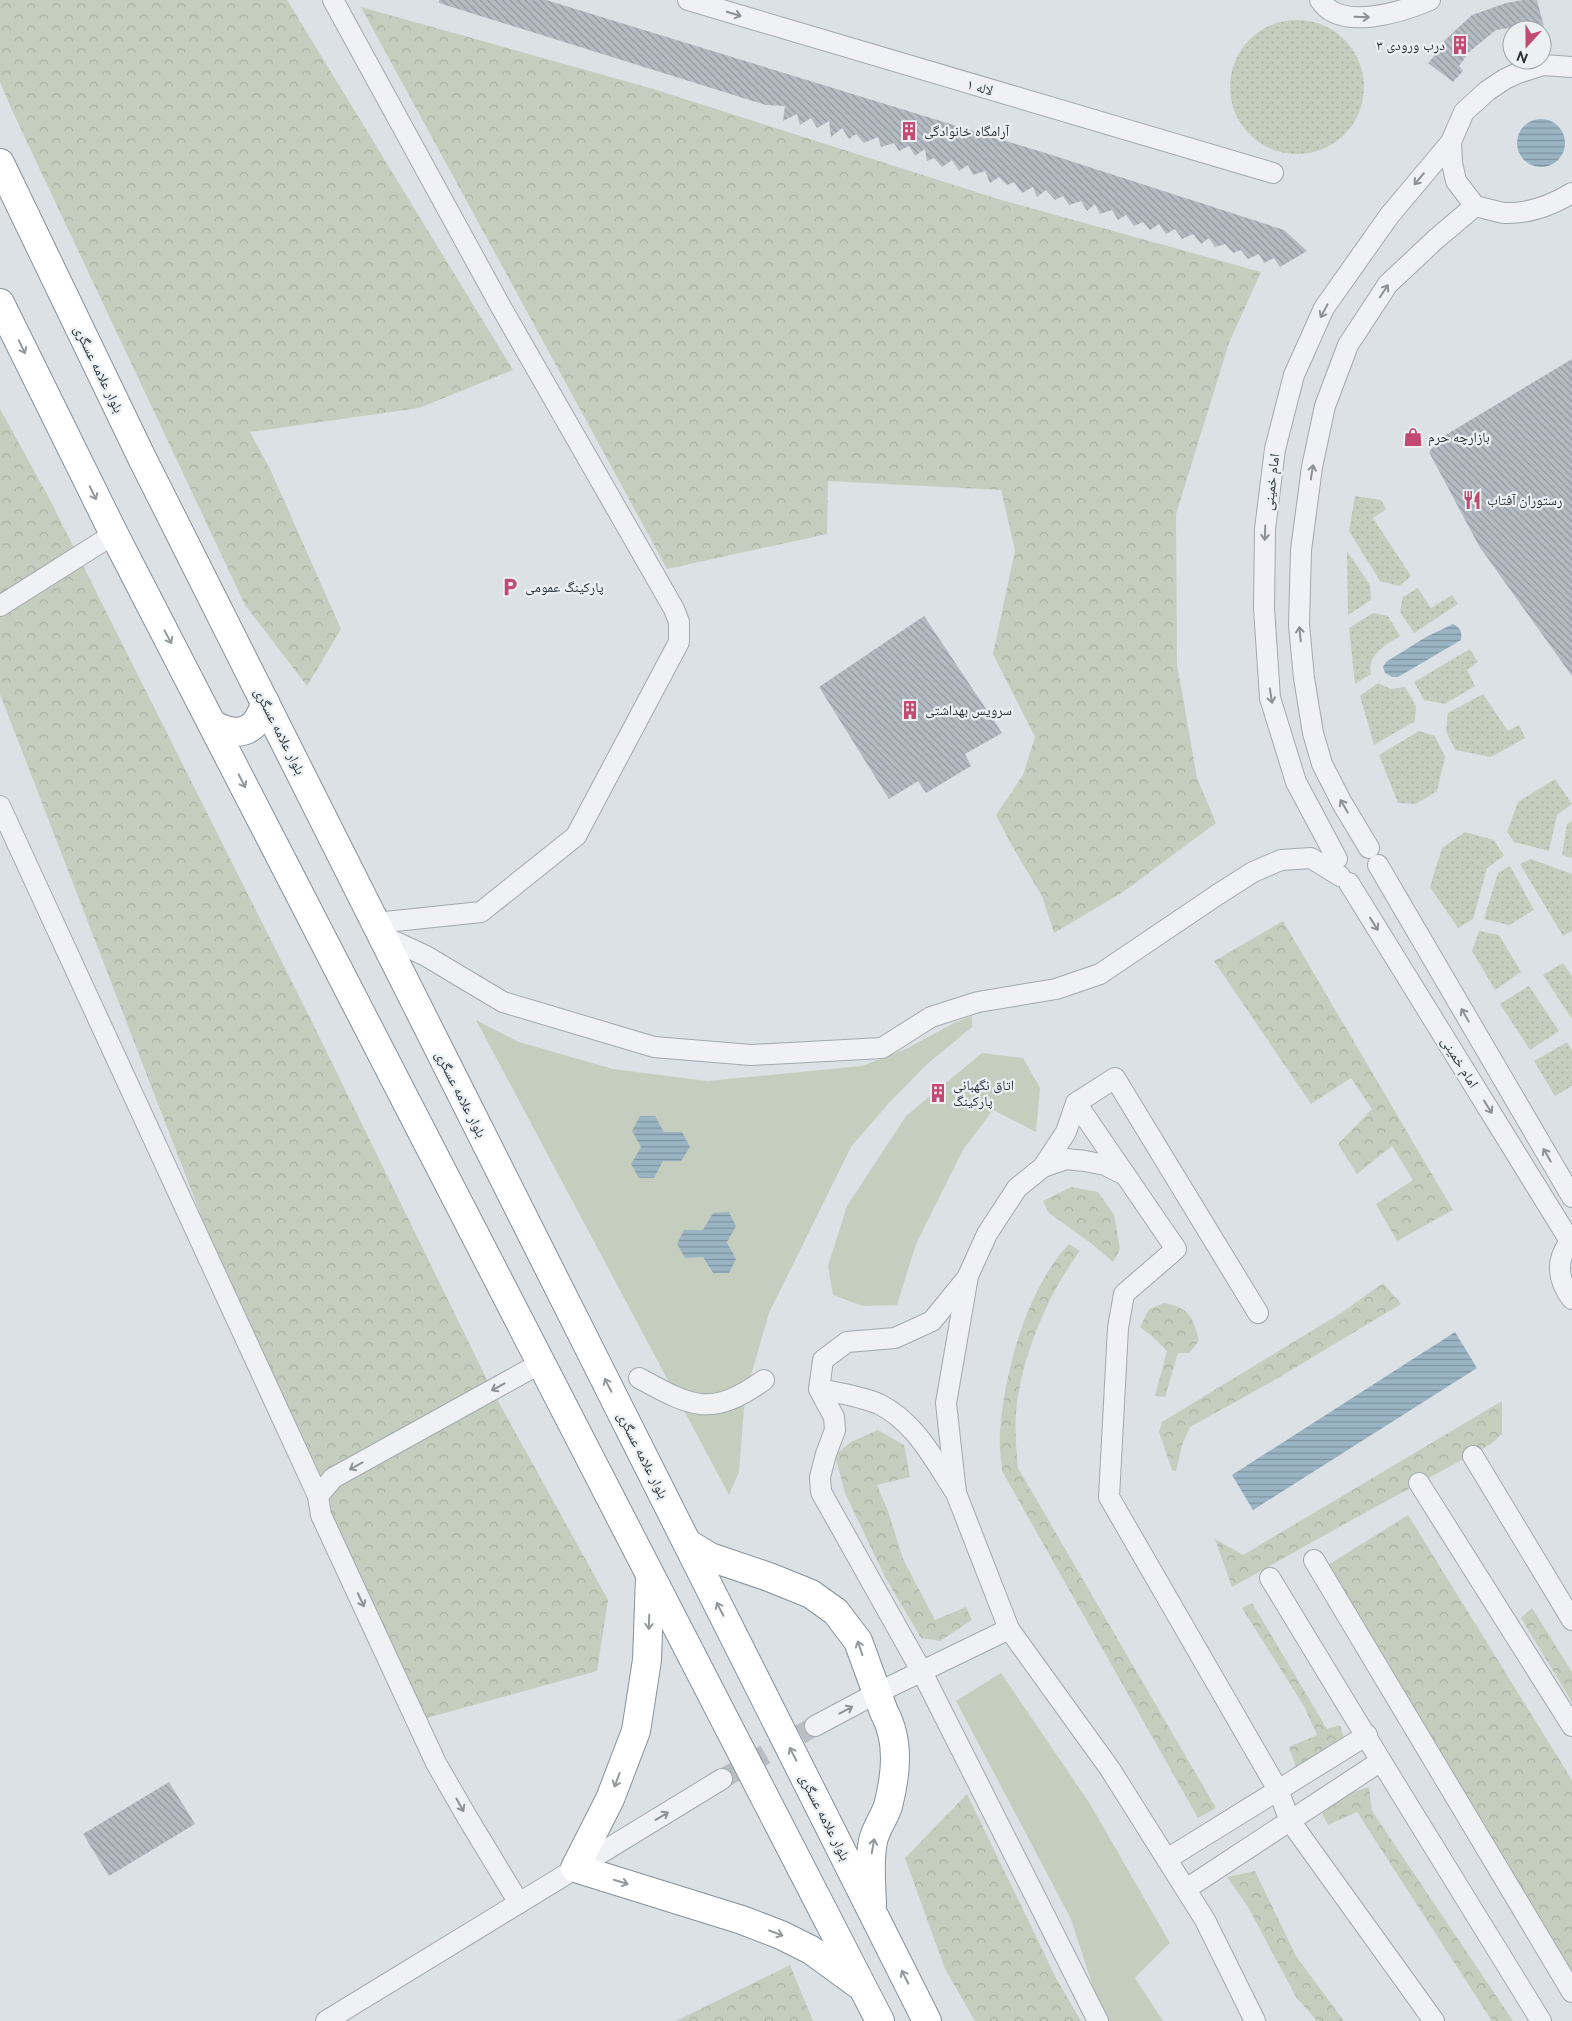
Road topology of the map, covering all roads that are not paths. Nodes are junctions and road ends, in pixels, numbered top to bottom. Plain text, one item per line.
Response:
1 (333, 0) edge
2 (688, 0) edge
3 (1320, 0) edge
4 (1430, 0) edge
5 (1572, 67) edge
6 (1451, 142) junction
7 (0, 163) edge
8 (1273, 173) dead end
9 (1572, 194) edge
10 (1475, 206) junction
11 (0, 303) edge
12 (114, 534) junction
13 (0, 606) edge
14 (265, 702) junction
15 (214, 725) junction
16 (0, 806) edge
17 (1373, 856) junction
18 (1342, 872) junction
19 (380, 929) junction
20 (1076, 1103) junction
21 (1043, 1167) junction
22 (1125, 1175) junction
23 (1572, 1197) edge
24 (1571, 1240) edge
25 (968, 1276) junction
26 (1572, 1298) edge
27 (1258, 1313) dead end
28 (541, 1363) junction
29 (640, 1378) dead end
30 (764, 1380) dead end
31 (819, 1389) junction
32 (1473, 1456) dead end
33 (1419, 1483) dead end
34 (956, 1493) junction
35 (318, 1496) junction
36 (687, 1543) junction
37 (1314, 1560) dead end
38 (650, 1573) junction
39 (1270, 1578) dead end
40 (1572, 1620) edge
41 (1009, 1629) junction
42 (922, 1672) junction
43 (877, 1693) junction
44 (815, 1726) tunnel mouth
45 (1572, 1726) edge
46 (1367, 1735) junction
47 (1381, 1762) junction
48 (722, 1780) tunnel mouth
49 (1278, 1790) junction
50 (1290, 1821) junction
51 (1167, 1859) junction
52 (575, 1868) junction
53 (1186, 1889) junction
54 (519, 1904) junction
55 (872, 1912) junction
56 (864, 1989) junction
57 (1572, 1992) edge
58 (326, 2021) edge
59 (880, 2021) edge
60 (927, 2021) edge
61 (1098, 2021) edge
62 (1254, 2021) edge
63 (1434, 2021) edge
64 (1541, 2021) edge

1 - 19 street
2 -> 8 street, لاله ۱
3 -> 4 street
5 - 6 street
6 - 10 street
6 -> 18 street, امام خمینی
7 - 14 highway, بلوار علامه عسگری
9 - 10 street
17 -> 10 street, امام خمینی
11 -> 12 highway
12 - 13 street
12 -> 15 highway
14 - 15 highway
14 - 19 highway, بلوار علامه عسگری
15 -> 28 highway
16 - 35 street
17 - 18 street
17 - 18 street
23 -> 17 street, امام خمینی
18 - 19 street
18 -> 24 street, امام خمینی
36 -> 19 highway, بلوار علامه عسگری
20 - 21 street
20 - 22 street
20 - 27 street
21 - 22 street
21 - 25 street
22 - 49 street
24 - 26 street
25 - 31 street
25 - 34 street
28 -> 35 street
28 - 38 highway
29 - 30 street
31 - 34 street
31 - 42 street
32 - 40 street
33 - 45 street
34 - 41 street
35 -> 54 street
43 -> 36 highway
55 -> 36 highway, بلوار علامه عسگری
37 - 57 street
38 -> 52 highway
38 - 56 highway
39 - 46 street
41 - 42 street
41 - 51 street
42 - 43 street
42 - 61 street
44 -> 43 street
55 -> 43 highway
46 - 47 street
46 - 49 street
47 - 50 street
47 - 64 street
52 -> 48 street
49 - 50 street
49 - 51 street
50 - 53 street
50 - 63 street
51 - 53 street
52 - 54 street
52 -> 56 highway
53 - 62 street
54 - 58 street
60 -> 55 highway, بلوار علامه عسگری
56 - 59 highway

